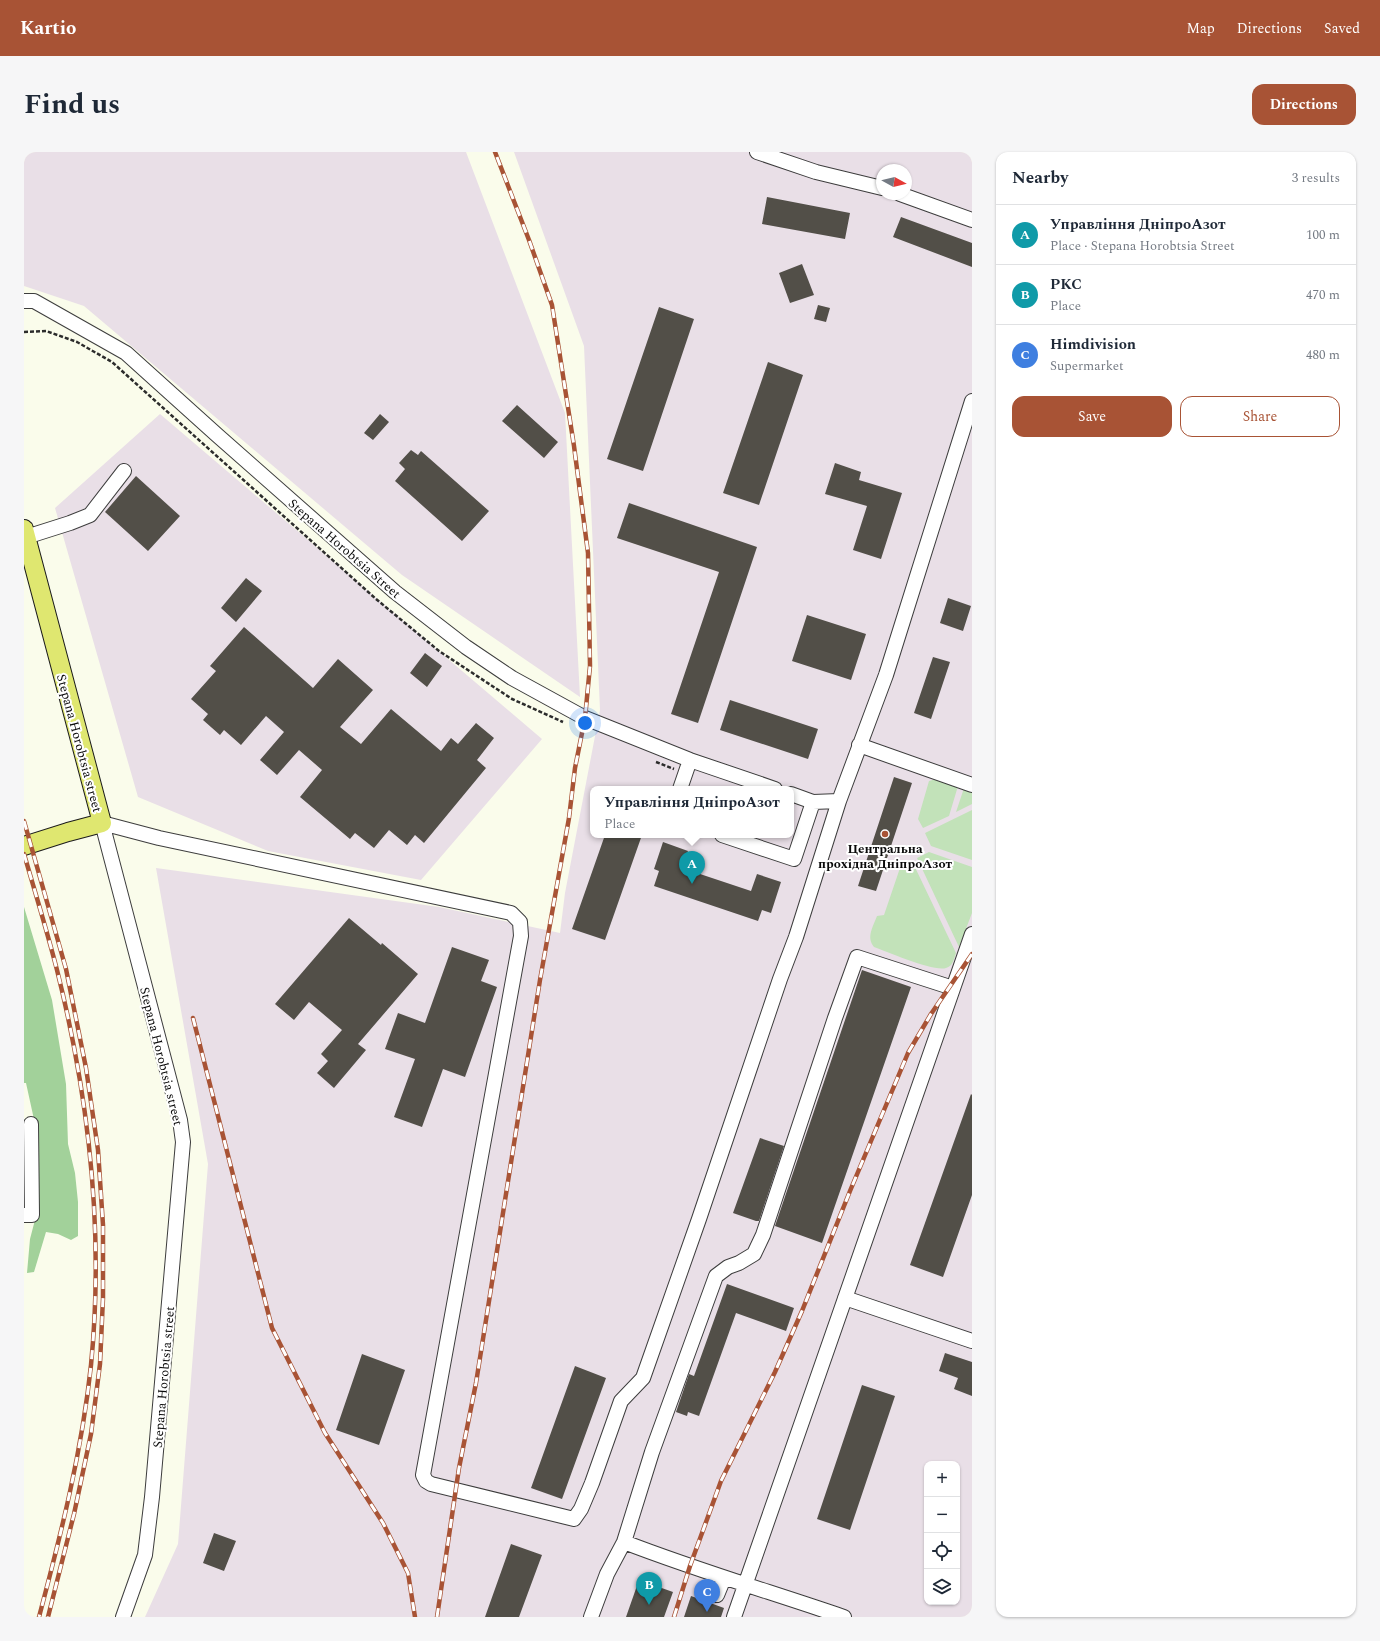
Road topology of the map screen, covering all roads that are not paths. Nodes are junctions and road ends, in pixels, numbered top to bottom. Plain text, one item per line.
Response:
1 (757, 152) edge
2 (876, 187) edge
3 (912, 198) edge
4 (972, 220) edge
5 (24, 301) edge
6 (972, 401) edge
7 (124, 471) dead end
8 (25, 533) edge
9 (859, 746) junction
10 (690, 760) junction
11 (972, 785) edge
12 (681, 786) edge
13 (766, 786) edge
14 (794, 795) edge
15 (838, 801) junction
16 (812, 802) junction
17 (102, 823) junction
18 (731, 838) edge
19 (24, 846) edge
20 (972, 934) edge
21 (953, 988) junction
22 (31, 1124) dead end
23 (27, 1172) edge
24 (24, 1215) edge
25 (845, 1298) junction
26 (972, 1341) edge
27 (624, 1542) junction
28 (724, 1578) junction
29 (746, 1585) junction
30 (717, 1595) dead end
31 (124, 1617) edge
32 (591, 1617) edge
33 (734, 1617) edge
34 (844, 1617) edge

1 - 2 street
3 - 4 street
5 - 10 street, Stepana Horobtsia Street
6 - 9 street
7 - 8 street
8 - 17 main road, Stepana Horobtsia street
9 - 11 street
9 - 15 street
10 - 12 street
10 - 13 street, Stepana Horobtsia Street
14 - 16 street
15 - 16 street
15 - 17 street
16 - 18 street
17 - 19 main road
17 - 31 street, Stepana Horobtsia street
20 - 21 street
21 - 25 street
21 - 27 street
22 - 23 street
23 - 24 street
25 - 26 street
25 - 29 street
27 - 28 street
27 - 32 street
28 - 29 street
28 - 30 street
29 - 33 street
29 - 34 street

